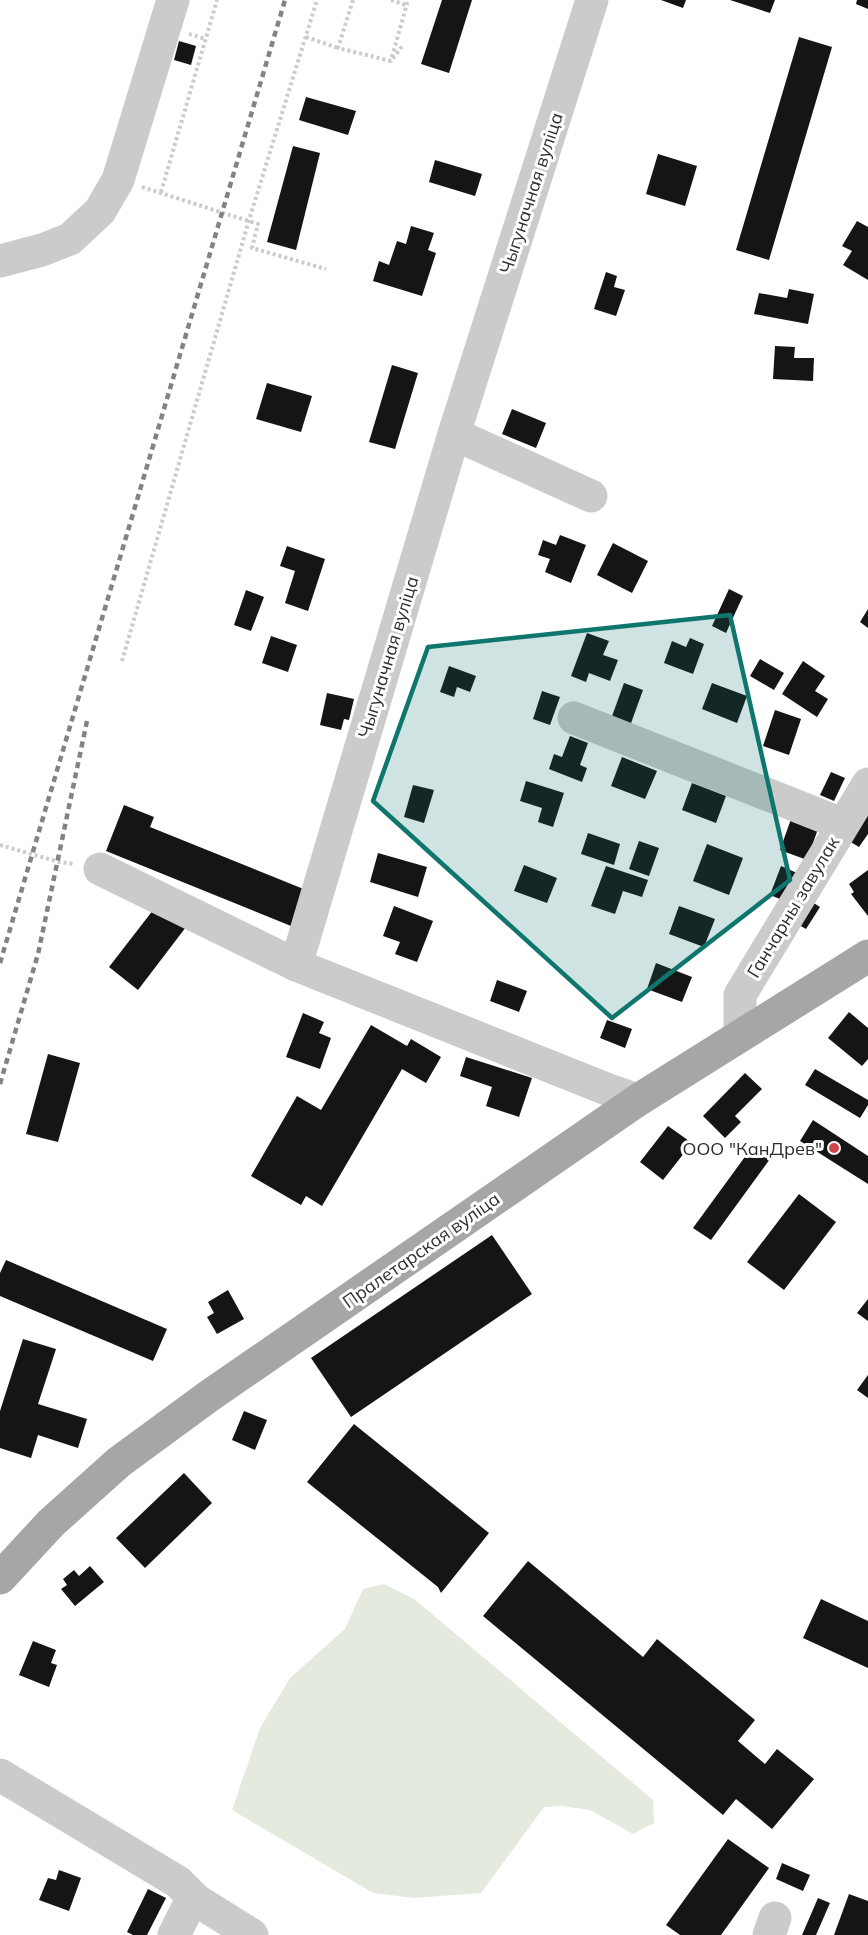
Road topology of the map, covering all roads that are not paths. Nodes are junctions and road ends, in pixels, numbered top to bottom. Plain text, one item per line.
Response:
1 (173, 0) edge
2 (592, 0) edge
3 (0, 261) edge
4 (454, 434) junction
5 (591, 496) dead end
6 (574, 718) dead end
7 (868, 784) edge
8 (842, 824) junction
9 (100, 869) road end
10 (296, 965) junction
11 (862, 967) edge
12 (740, 1036) junction
13 (638, 1100) junction
14 (0, 1578) edge
15 (0, 1775) edge
16 (193, 1897) junction
17 (174, 1935) edge
18 (252, 1935) edge

1 - 3 street
2 - 4 street, Чыгуначная вуліца
4 - 5 street
4 - 10 street, Чыгуначная вуліца
6 - 8 street
7 - 8 street, Ганчарны завулак
8 - 12 street, Ганчарны завулак
9 - 10 street
10 - 13 street
11 - 12 main road, Пралетарская вуліца
12 - 13 main road, Пралетарская вуліца
13 - 14 main road, Пралетарская вуліца
15 - 16 street
16 - 17 street
16 - 18 street

